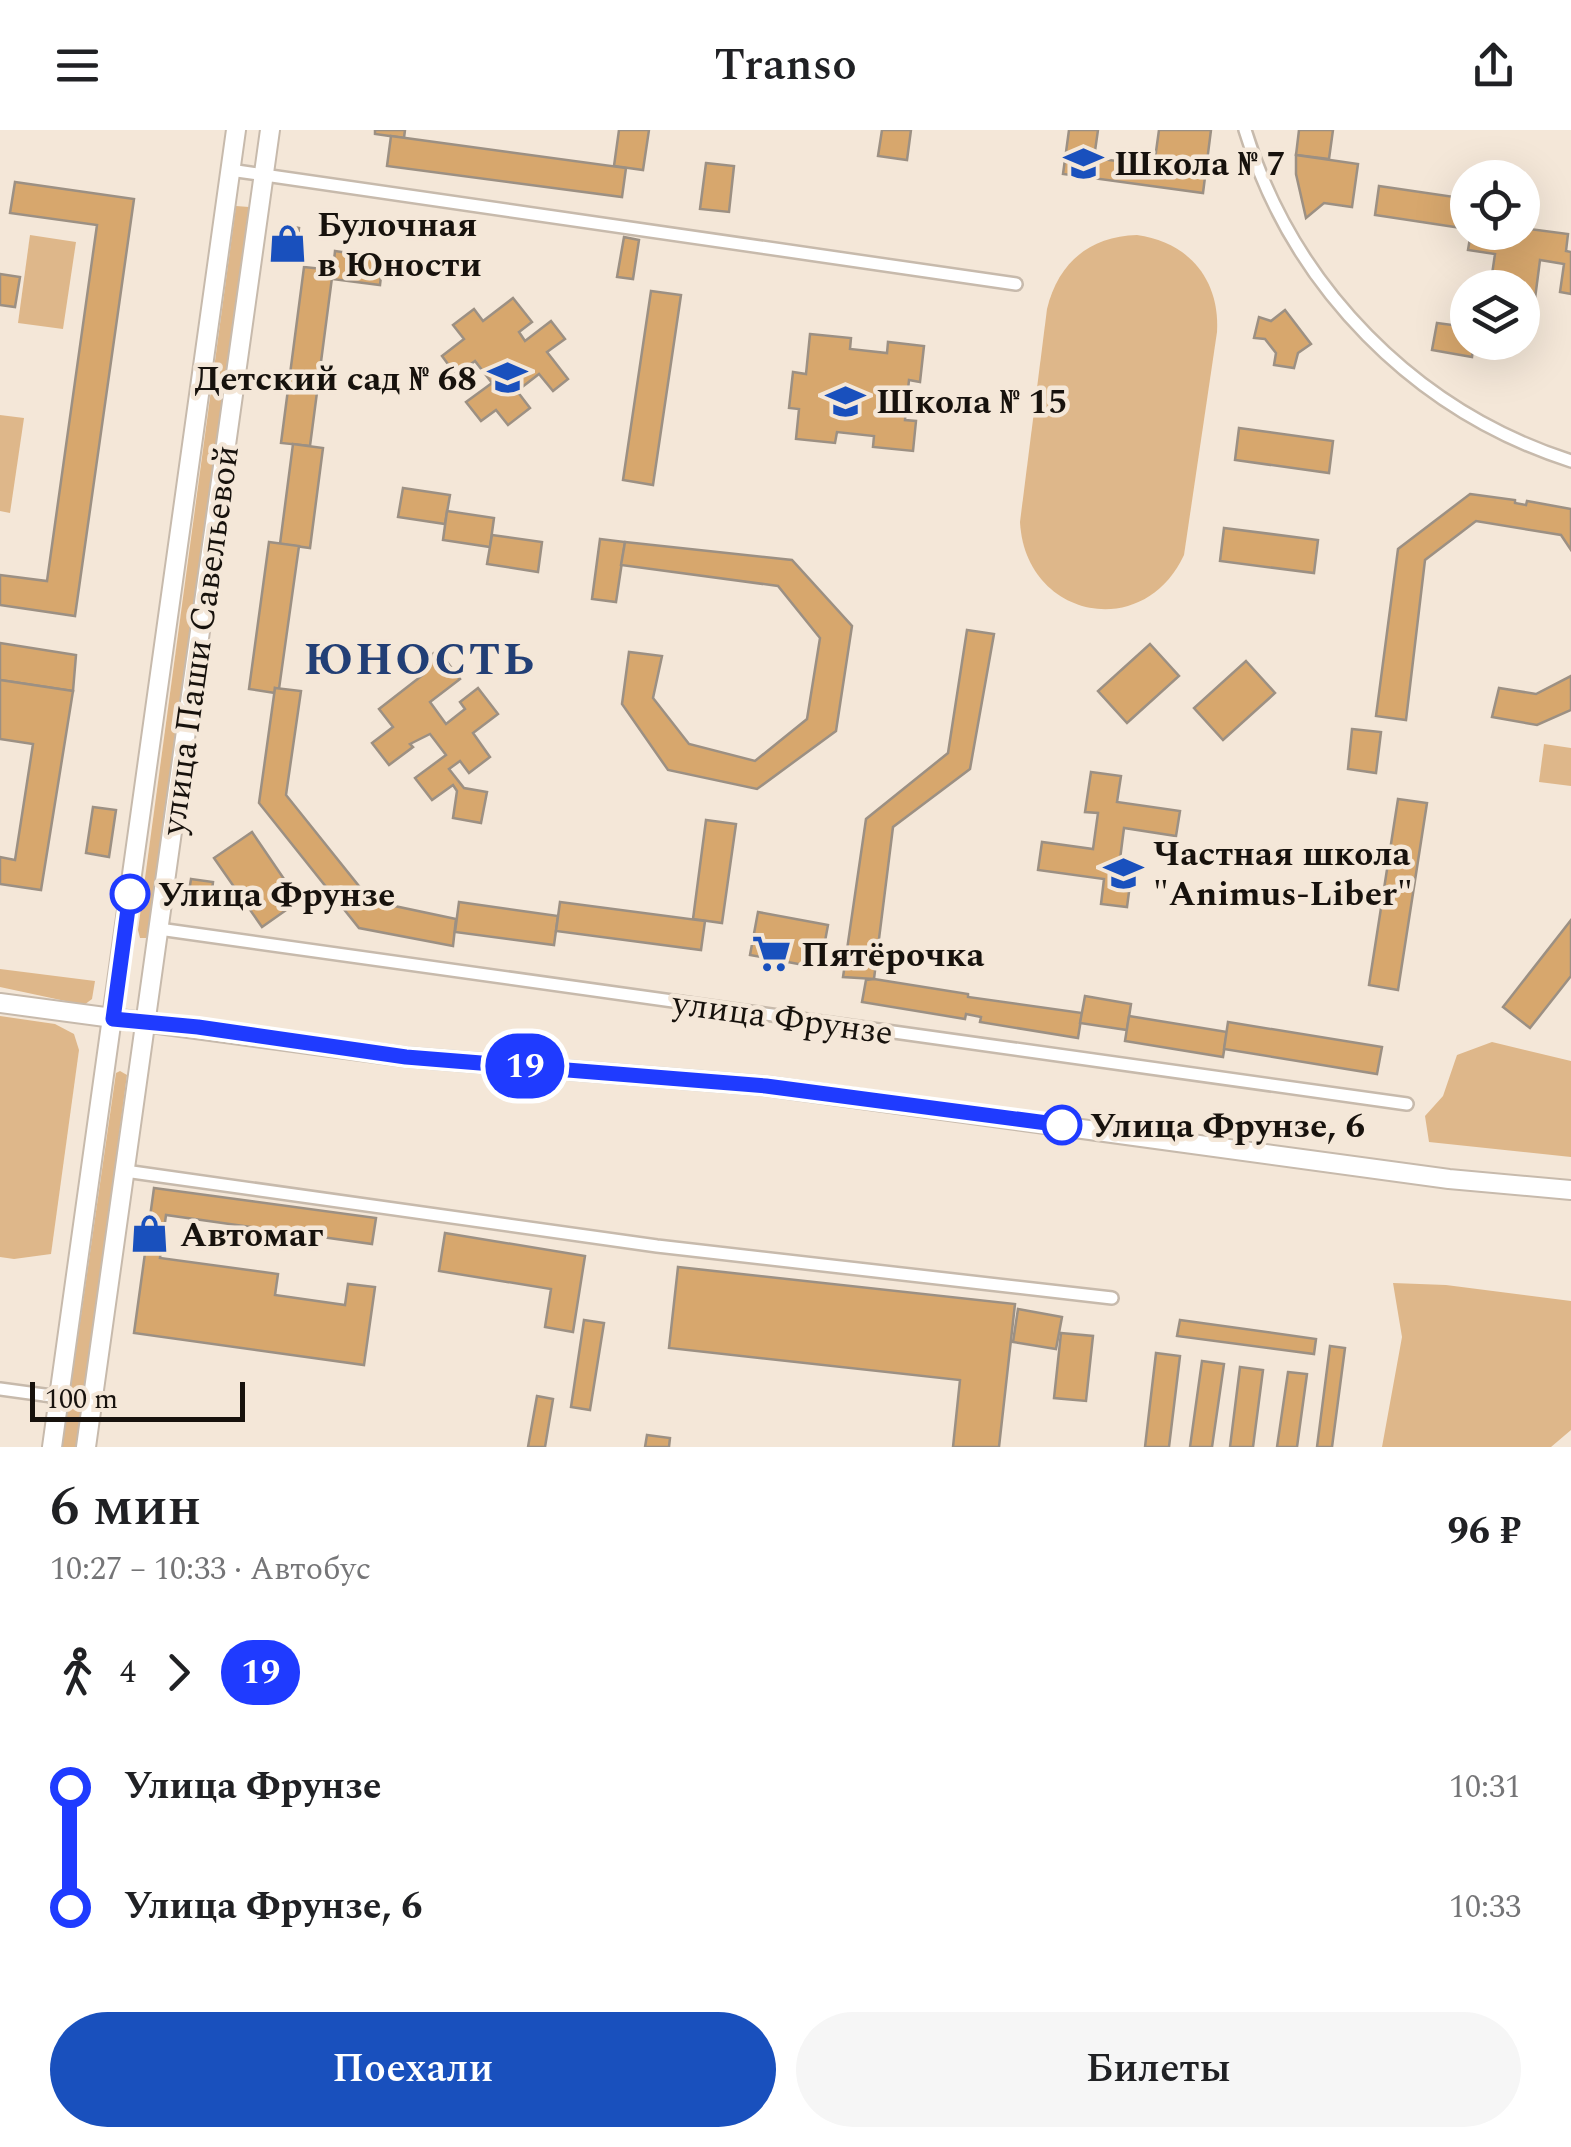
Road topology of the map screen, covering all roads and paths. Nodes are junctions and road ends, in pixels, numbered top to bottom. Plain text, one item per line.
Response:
1 (236, 130) edge
2 (270, 130) edge
3 (1245, 130) edge
4 (230, 170) junction
5 (264, 175) junction
6 (1016, 284) dead end
7 (1571, 461) edge
8 (159, 929) junction
9 (0, 1003) edge
10 (113, 1019) junction
11 (146, 1023) junction
12 (1407, 1104) dead end
13 (125, 1171) junction
14 (1571, 1190) edge
15 (1112, 1298) dead end
16 (0, 1389) edge
17 (59, 1397) junction
18 (52, 1447) edge
19 (86, 1447) edge

1 - 4 main road, улица Паши Савельевой
2 - 5 main road, улица Паши Савельевой
3 - 7 street
4 - 5 street
4 - 10 main road, улица Паши Савельевой
5 - 6 street
5 - 8 main road, улица Паши Савельевой
8 - 11 main road, улица Паши Савельевой
8 - 12 street, улица Фрунзе
9 - 10 main road
10 - 11 main road
10 - 17 main road, улица Паши Савельевой
11 - 13 main road, улица Паши Савельевой
11 - 14 main road
13 - 15 street
13 - 19 main road, улица Паши Савельевой
16 - 17 street
17 - 18 main road, улица Паши Савельевой

